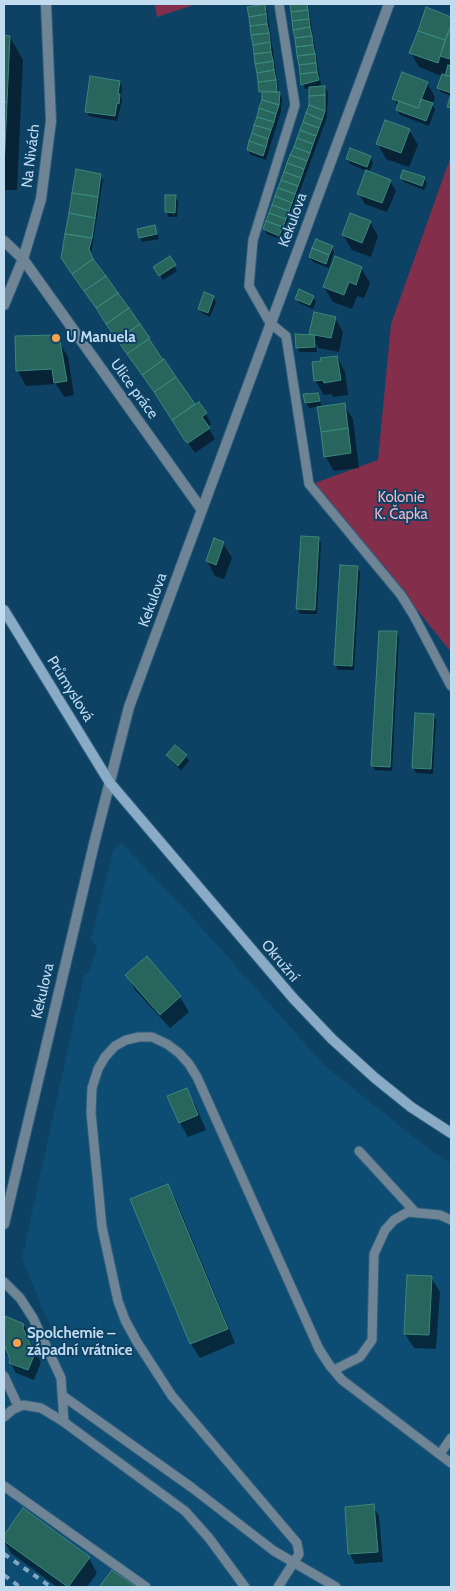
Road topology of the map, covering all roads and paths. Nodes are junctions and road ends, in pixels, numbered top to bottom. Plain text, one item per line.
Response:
1 (46, 4) edge
2 (279, 4) edge
3 (389, 4) edge
4 (4, 241) edge
5 (23, 259) junction
6 (4, 305) edge
7 (270, 322) junction
8 (202, 510) junction
9 (4, 610) edge
10 (451, 686) edge
11 (110, 783) junction
12 (451, 1133) edge
13 (359, 1151) dead end
14 (416, 1213) junction
15 (451, 1220) edge
16 (4, 1224) edge
17 (4, 1282) edge
18 (334, 1370) junction
19 (4, 1376) edge
20 (63, 1396) junction
21 (18, 1406) junction
22 (4, 1417) edge
23 (64, 1422) junction
24 (451, 1438) edge
25 (440, 1454) junction
26 (451, 1463) edge
27 (4, 1486) edge
28 (294, 1562) junction
29 (146, 1587) edge
30 (245, 1587) edge
31 (278, 1587) edge
32 (336, 1587) edge

1 - 5 street, Na Nivách
2 - 7 lane
3 - 7 street, Kekulova
4 - 5 street, Ulice práce
5 - 6 street, Na Nivách
5 - 8 street, Ulice práce
7 - 8 street, Kekulova
7 - 10 lane
8 - 11 street, Kekulova
9 - 11 street, Průmyslová
11 - 12 street, Okružní
11 - 16 street, Kekulova
13 - 14 lane
14 - 15 lane
14 - 18 lane
17 - 20 lane
18 - 25 lane
18 - 28 lane
19 - 21 lane
20 - 23 lane
20 - 28 lane
21 - 22 lane
21 - 23 lane
23 - 30 lane
24 - 25 lane
25 - 26 lane
27 - 29 lane
28 - 31 lane
28 - 32 lane

